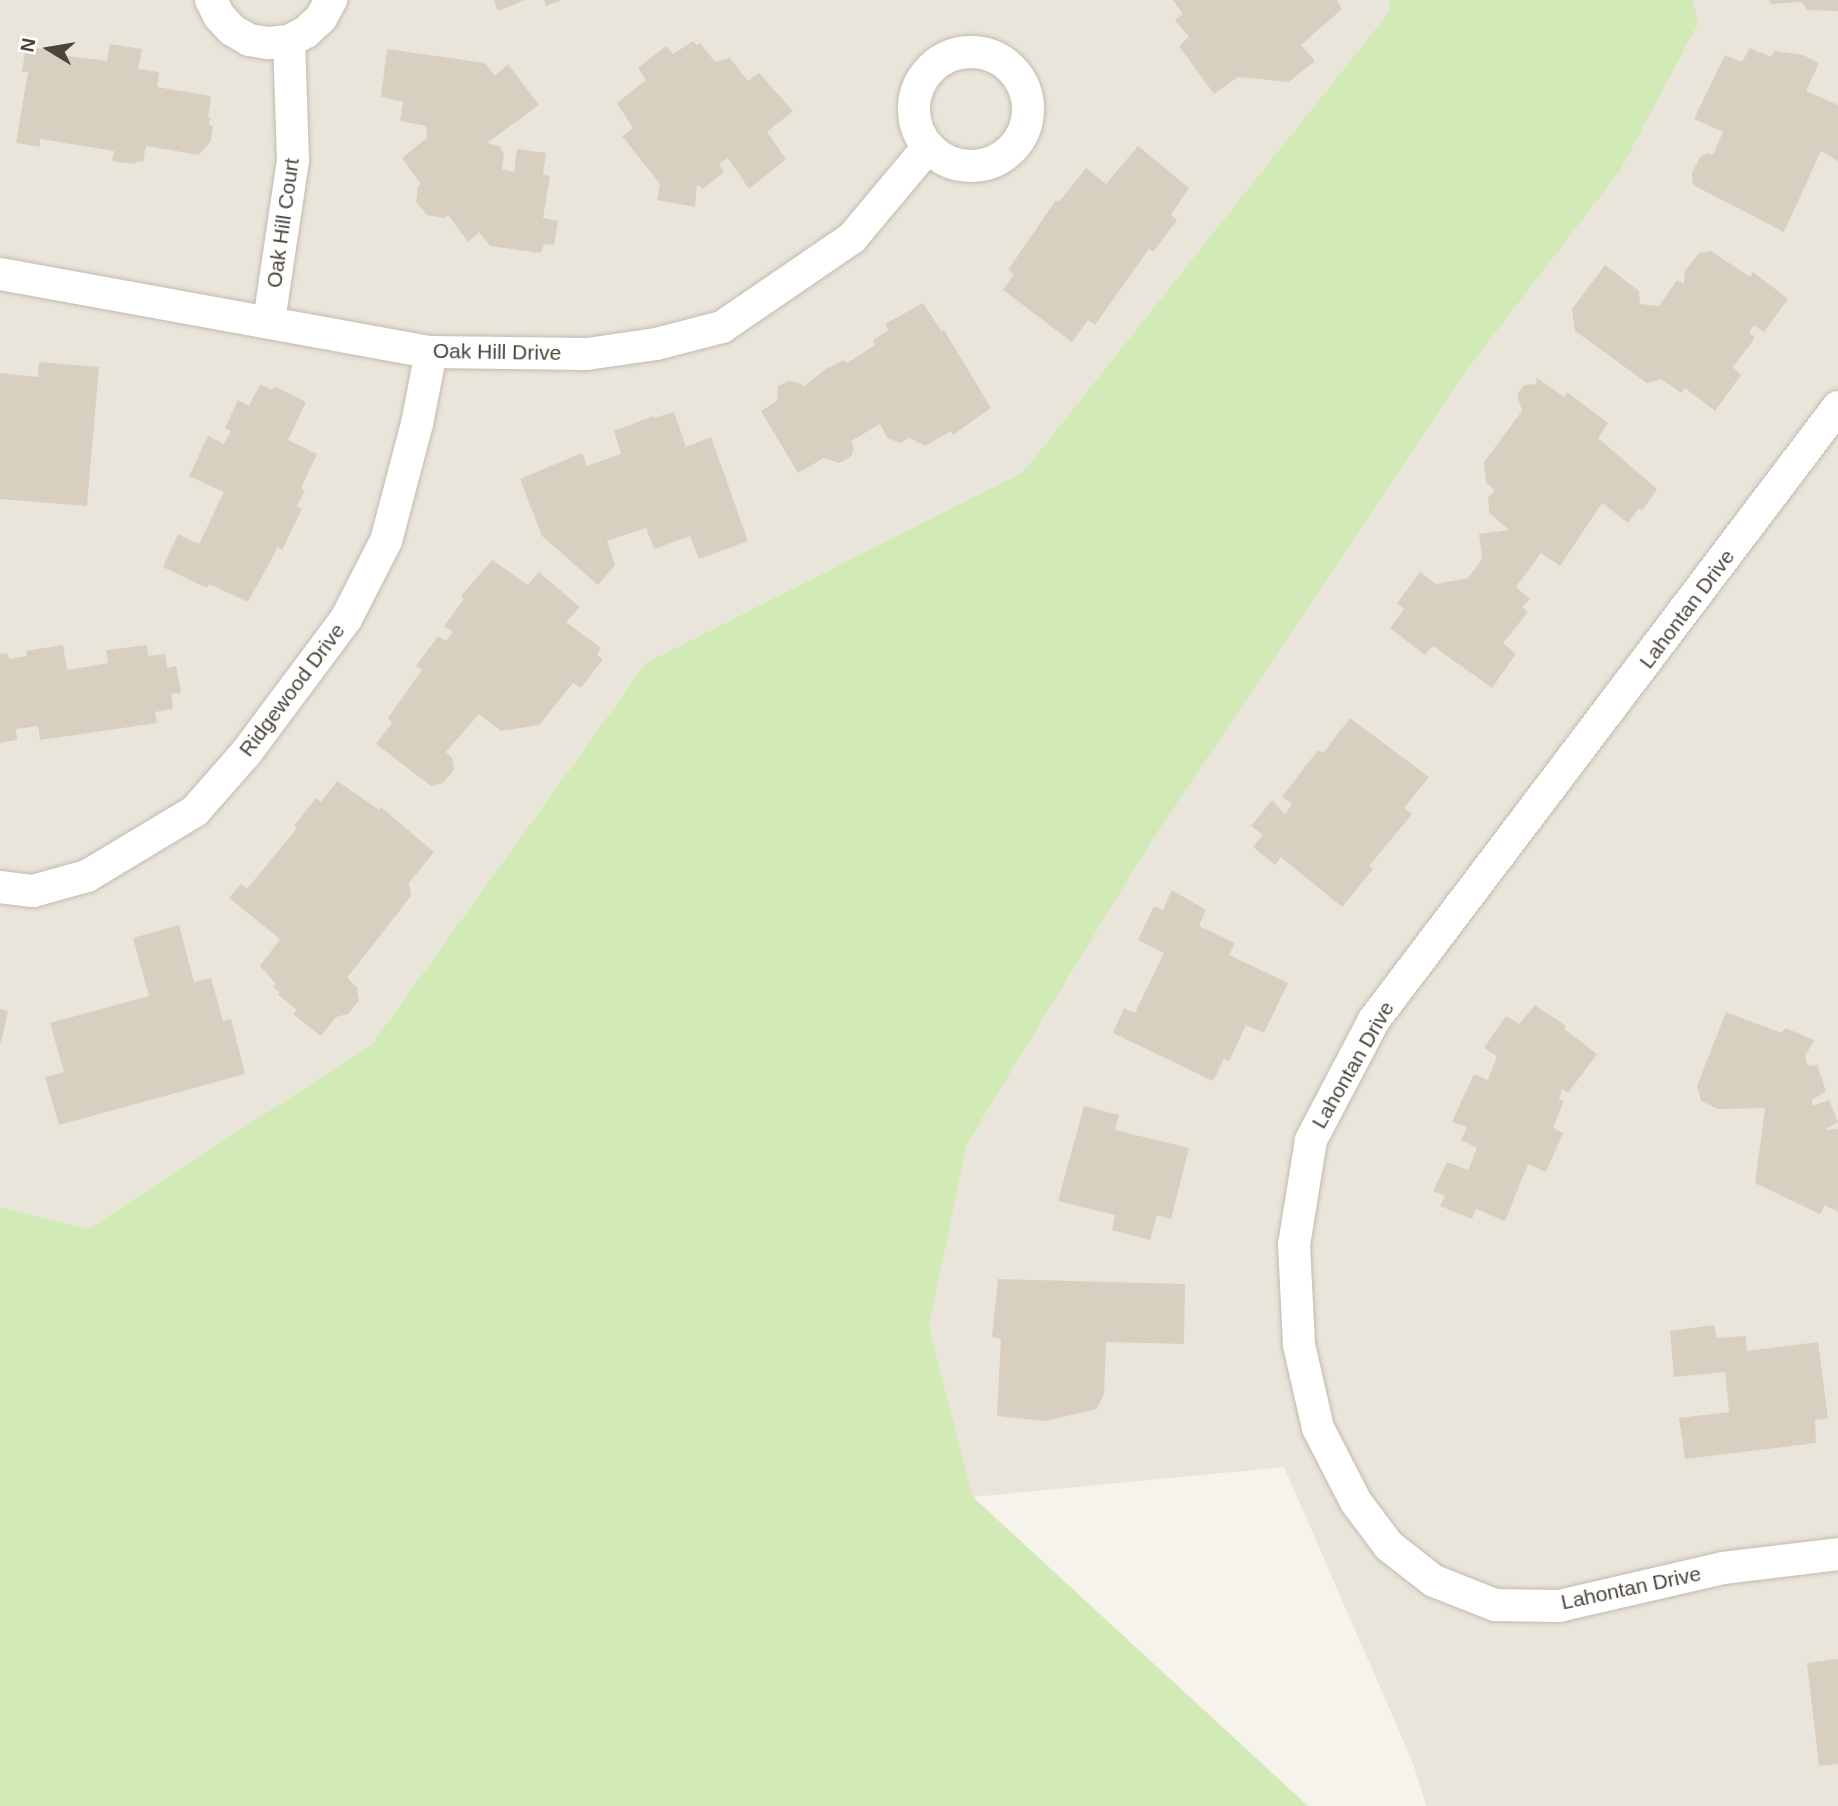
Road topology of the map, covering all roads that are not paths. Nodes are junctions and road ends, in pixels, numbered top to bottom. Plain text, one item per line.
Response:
1 (211, 0) edge
2 (331, 0) edge
3 (289, 41) junction
4 (928, 147) dead end
5 (0, 274) edge
6 (269, 321) junction
7 (431, 352) junction
8 (1838, 407) edge
9 (0, 887) edge
10 (1838, 1554) edge

1 - 3 street
2 - 3 street
3 - 6 street, Oak Hill Court
4 - 7 street, Oak Hill Drive
5 - 6 street, Oak Hill Drive
6 - 7 street, Oak Hill Drive
7 - 9 street, Ridgewood Drive
8 - 10 street, Lahontan Drive

